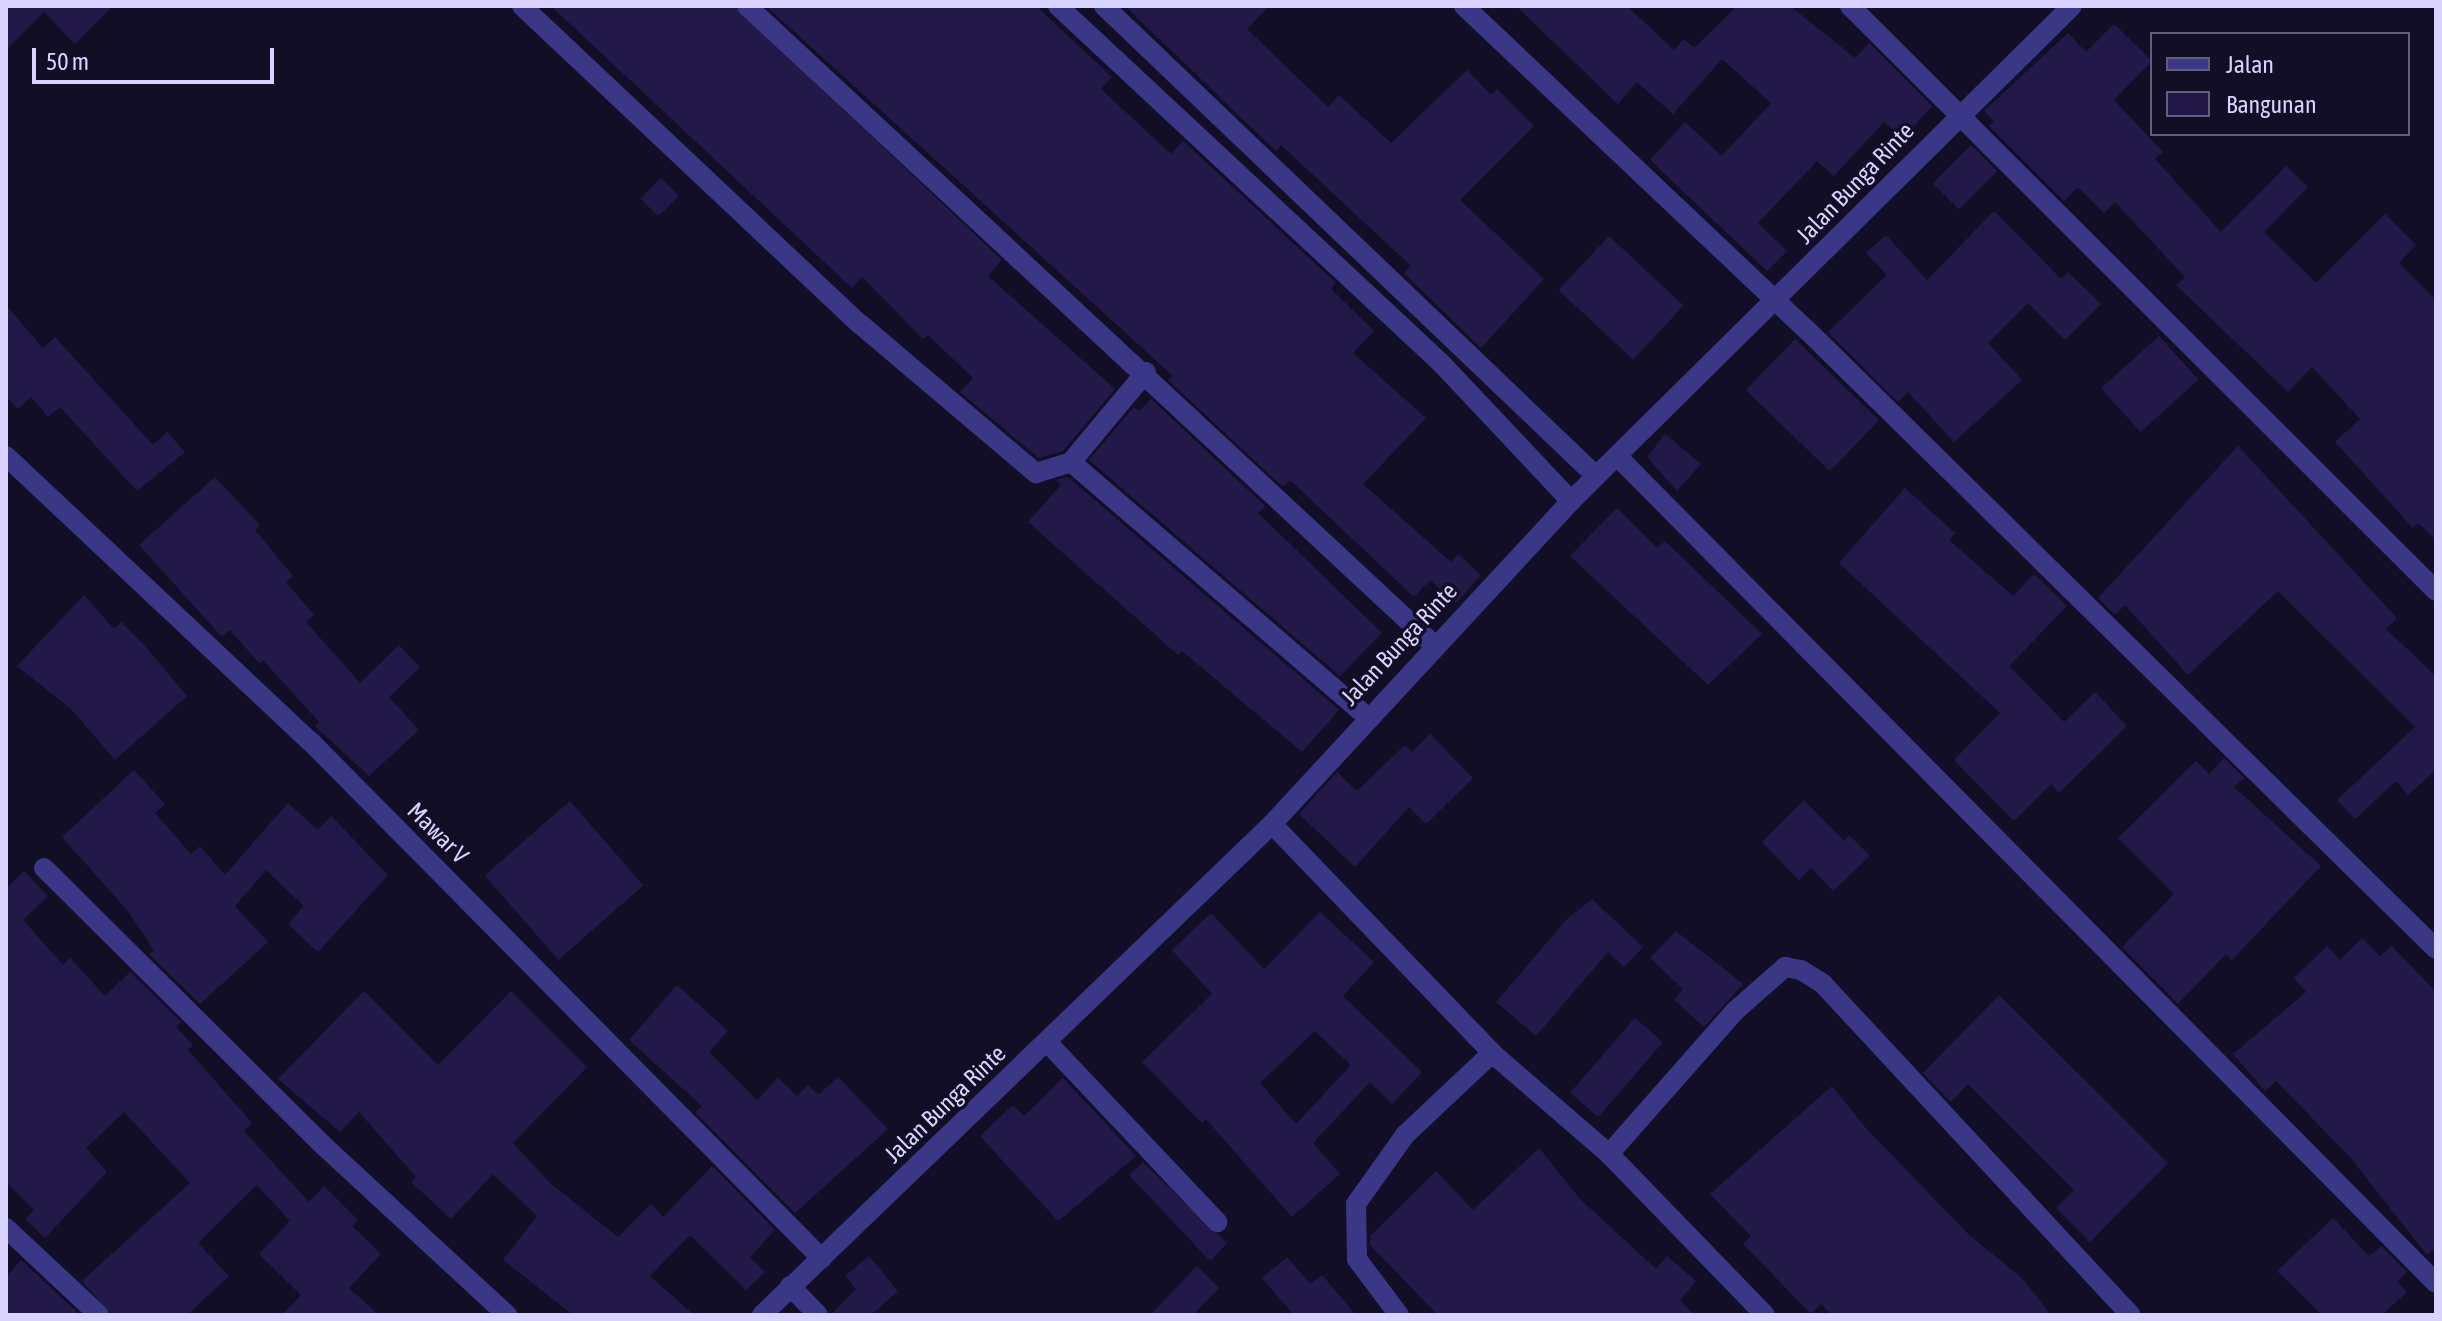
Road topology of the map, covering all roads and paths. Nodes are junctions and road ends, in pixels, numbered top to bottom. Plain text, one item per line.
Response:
1 (522, 6) edge
2 (747, 6) edge
3 (1058, 6) edge
4 (1104, 6) edge
5 (1464, 6) edge
6 (1850, 6) edge
7 (2072, 6) edge
8 (1194, 91) junction
9 (1961, 111) junction
10 (1173, 112) junction
11 (1776, 301) junction
12 (1146, 372) junction
13 (6, 456) edge
14 (1618, 457) junction
15 (1071, 462) junction
16 (1596, 476) junction
17 (1571, 501) junction
18 (2436, 591) edge
19 (1433, 644) junction
20 (1367, 717) junction
21 (1272, 824) junction
22 (44, 868) dead end
23 (2436, 949) edge
24 (1047, 1042) junction
25 (1492, 1053) junction
26 (1609, 1154) junction
27 (1217, 1222) dead end
28 (6, 1228) edge
29 (822, 1259) junction
30 (2436, 1283) edge
31 (790, 1286) junction
32 (99, 1315) edge
33 (507, 1315) edge
34 (762, 1315) edge
35 (818, 1315) edge
36 (1399, 1315) edge
37 (1765, 1315) edge
38 (2131, 1315) edge

1 - 15 street
2 - 12 street
3 - 10 street
4 - 8 street
5 - 11 street
6 - 9 street
7 - 9 street, Jalan Bunga Rinte
8 - 10 street
8 - 16 street
9 - 11 street, Jalan Bunga Rinte
9 - 18 street
10 - 17 street
11 - 14 street, Jalan Bunga Rinte
11 - 23 street
12 - 15 street
12 - 19 street
13 - 29 street, Mawar V
14 - 16 street, Jalan Bunga Rinte
14 - 30 street
15 - 20 street
16 - 17 street, Jalan Bunga Rinte
17 - 19 street, Jalan Bunga Rinte
19 - 20 street, Jalan Bunga Rinte
20 - 21 street, Jalan Bunga Rinte
21 - 24 street, Jalan Bunga Rinte
21 - 25 street
22 - 33 street
24 - 27 street
24 - 29 street, Jalan Bunga Rinte
25 - 26 street
25 - 36 street
26 - 37 street
26 - 38 street
28 - 32 street
29 - 31 street, Jalan Bunga Rinte
31 - 34 street, Jalan Bunga Rinte
31 - 35 street

